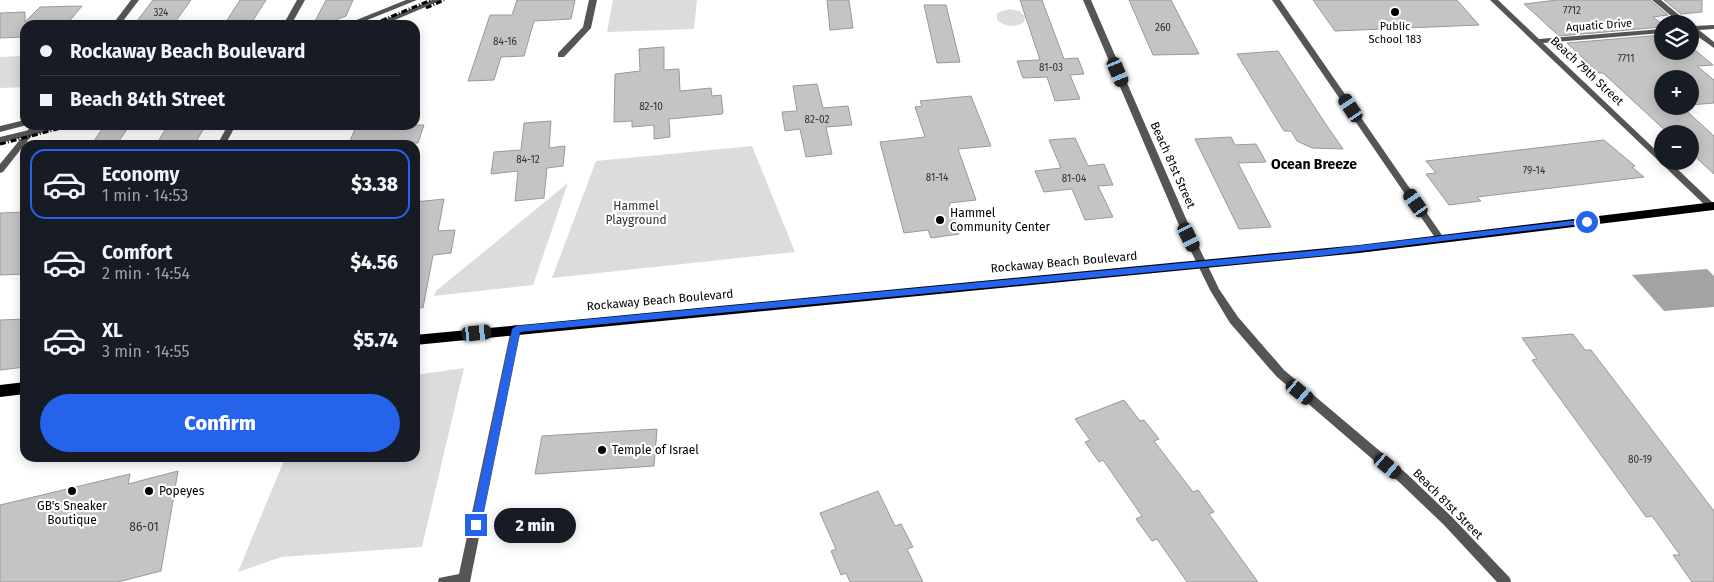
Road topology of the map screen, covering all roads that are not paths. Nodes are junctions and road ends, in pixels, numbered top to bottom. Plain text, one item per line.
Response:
1 (135, 0) edge
2 (301, 0) edge
3 (413, 0) edge
4 (438, 0) edge
5 (593, 0) edge
6 (1087, 0) edge
7 (1276, 0) edge
8 (1494, 0) edge
9 (1656, 0) edge
10 (1675, 15) edge
11 (120, 20) edge
12 (290, 20) edge
13 (361, 20) edge
14 (388, 20) edge
15 (1699, 27) edge
16 (1714, 27) edge
17 (1654, 32) edge
18 (1699, 34) edge
19 (1537, 41) junction
20 (1714, 46) edge
21 (561, 55) dead end
22 (20, 124) edge
23 (0, 129) edge
24 (32, 130) edge
25 (42, 130) edge
26 (30, 133) junction
27 (0, 140) edge
28 (24, 140) edge
29 (20, 145) edge
30 (1654, 152) edge
31 (0, 170) edge
32 (1673, 170) edge
33 (1713, 206) edge
34 (1441, 240) junction
35 (1202, 264) junction
36 (516, 329) junction
37 (420, 339) edge
38 (20, 389) edge
39 (0, 391) edge
40 (464, 581) edge
41 (444, 582) edge
42 (1505, 582) edge

1 - 11 street
2 - 12 street
3 - 13 street
4 - 14 street
5 - 21 street
6 - 35 street, Beach 81st Street
7 - 34 street
8 - 19 street, Beach 79th Street
9 - 10 street
15 - 16 street
17 - 19 street, Aquatic Drive
18 - 20 street
19 - 30 street, Beach 79th Street
22 - 23 street
24 - 26 street
25 - 26 street
26 - 27 street
26 - 28 street
29 - 31 street
32 - 33 street, Beach 79th Street
33 - 34 main road, Rockaway Beach Boulevard
34 - 35 main road, Rockaway Beach Boulevard
35 - 36 main road, Rockaway Beach Boulevard
35 - 42 street, Beach 81st Street
36 - 37 main road, Rockaway Beach Boulevard
36 - 40 street
38 - 39 main road
40 - 41 street

